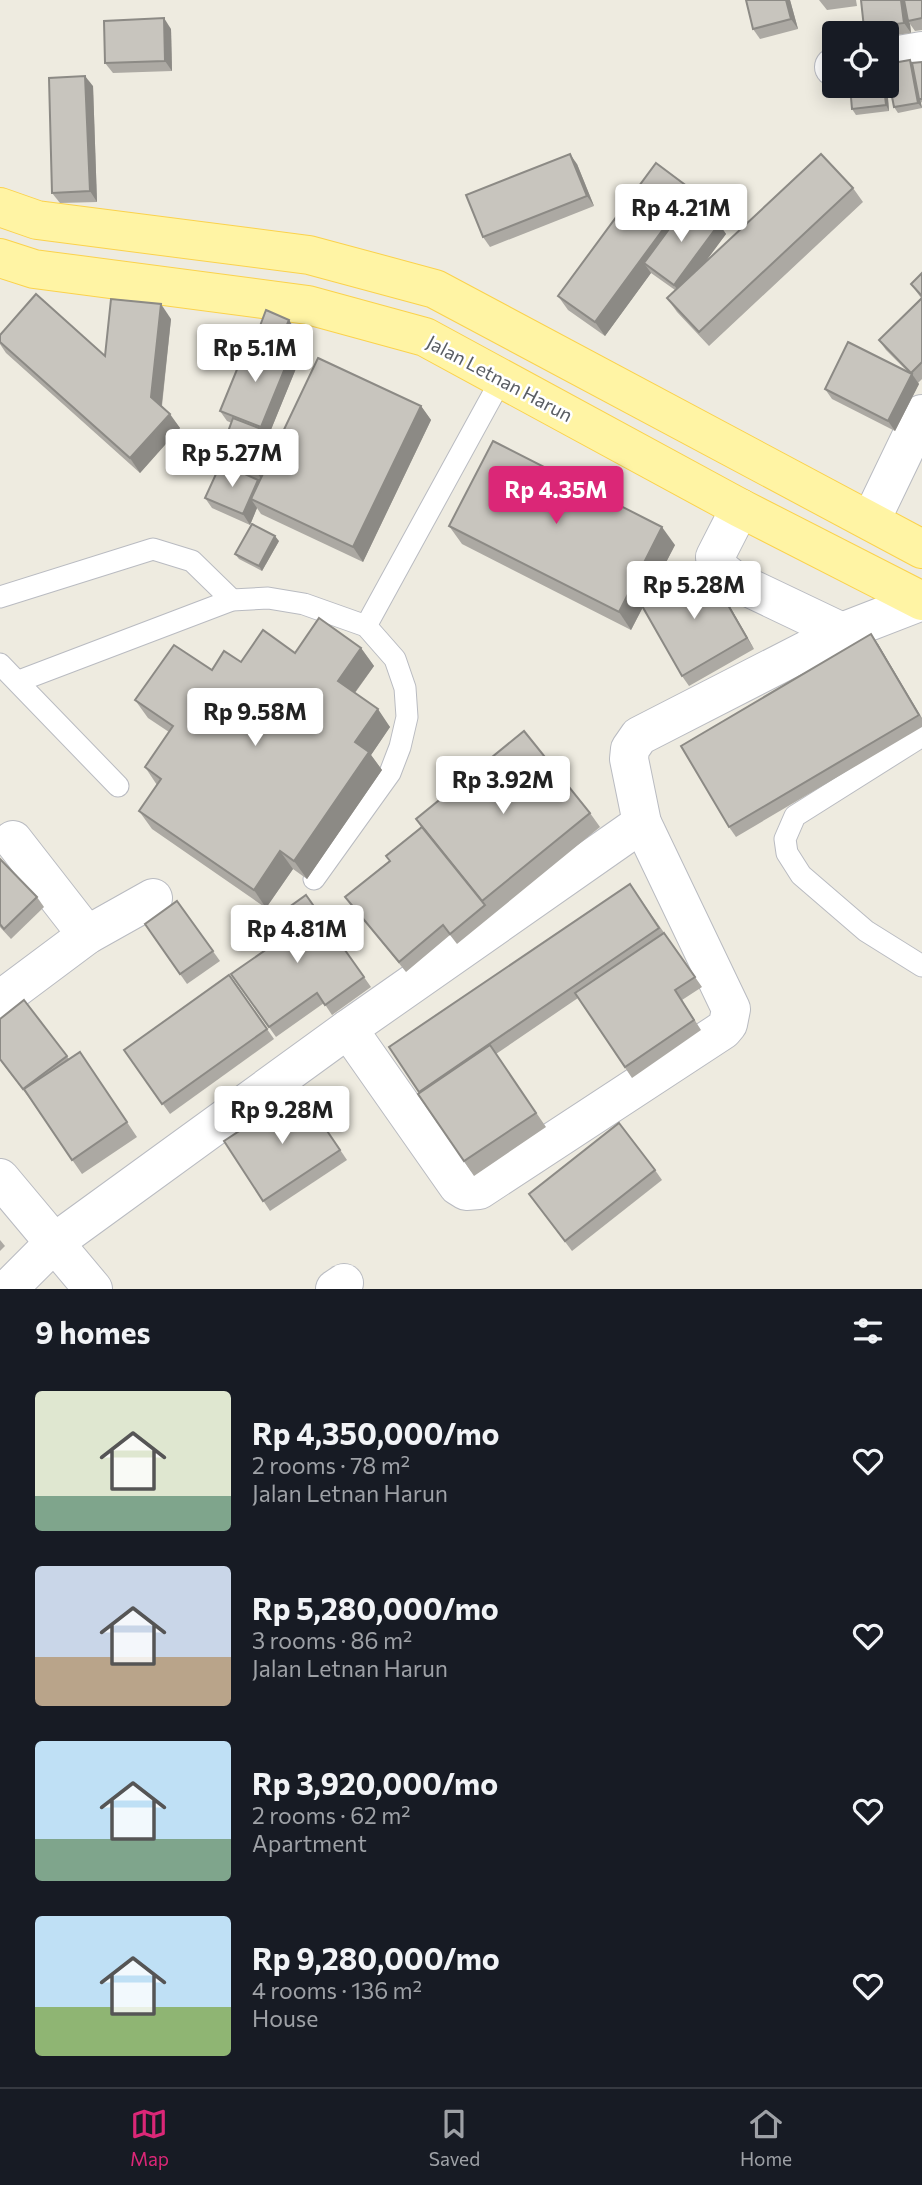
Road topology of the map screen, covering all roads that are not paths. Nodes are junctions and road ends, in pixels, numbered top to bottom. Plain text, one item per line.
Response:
1 (922, 51) edge
2 (899, 55) edge
3 (0, 207) edge
4 (0, 258) edge
5 (502, 378) junction
6 (922, 414) edge
7 (740, 508) junction
8 (871, 520) junction
9 (922, 549) edge
10 (0, 597) edge
11 (232, 600) junction
12 (922, 601) edge
13 (366, 626) junction
14 (842, 632) junction
15 (0, 664) edge
16 (19, 681) junction
17 (922, 736) edge
18 (118, 786) dead end
19 (642, 823) junction
20 (13, 840) dead end
21 (314, 879) dead end
22 (152, 898) dead end
23 (87, 935) junction
24 (922, 965) edge
25 (0, 1000) edge
26 (348, 1030) junction
27 (0, 1178) edge
28 (55, 1242) junction
29 (8, 1289) edge
30 (93, 1289) edge

1 - 2 street
3 - 8 main road
4 - 5 main road, Jalan Letnan Harun
5 - 7 main road, Jalan Letnan Harun
5 - 13 lane
6 - 8 street
7 - 12 main road, Jalan Letnan Harun
7 - 14 street
8 - 9 main road
10 - 11 lane
11 - 13 lane
11 - 16 lane
12 - 14 street
13 - 21 lane
14 - 19 street
15 - 16 lane
16 - 18 lane
17 - 24 lane
19 - 26 street
19 - 26 street
20 - 23 street
22 - 23 street
23 - 25 street
26 - 28 street
27 - 28 street
28 - 29 street
28 - 30 street

